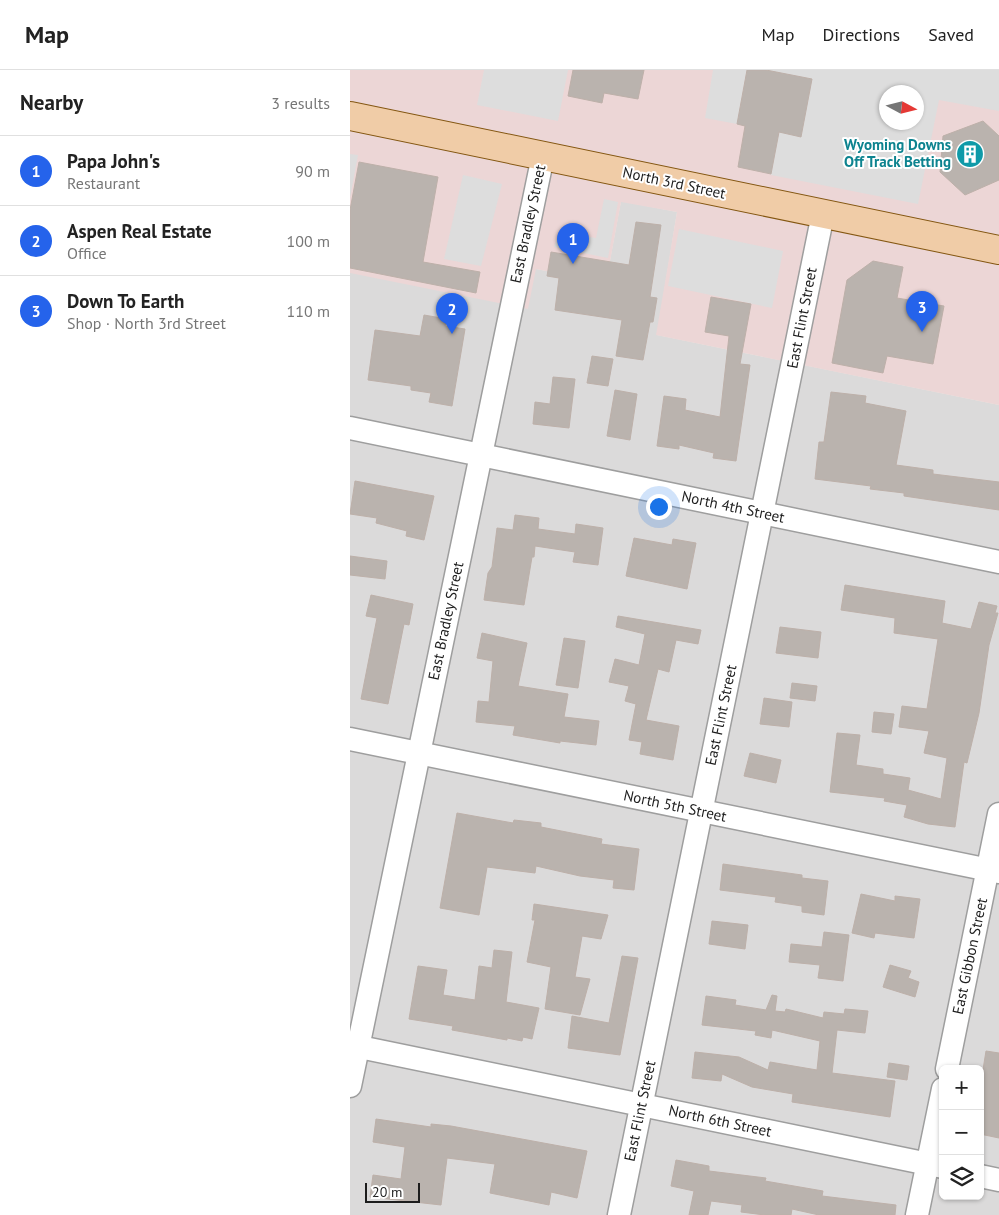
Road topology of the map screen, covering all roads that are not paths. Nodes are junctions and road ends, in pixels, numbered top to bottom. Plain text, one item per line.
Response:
1 (350, 116) edge
2 (543, 156) junction
3 (823, 214) junction
4 (999, 250) edge
5 (350, 428) edge
6 (481, 455) junction
7 (762, 513) junction
8 (999, 562) edge
9 (350, 739) edge
10 (419, 753) junction
11 (701, 811) junction
12 (999, 814) edge
13 (993, 871) edge
14 (354, 1046) edge
15 (948, 1065) edge
16 (350, 1086) edge
17 (641, 1105) junction
18 (941, 1110) edge
19 (935, 1166) edge
20 (984, 1177) edge
21 (999, 1180) edge
22 (619, 1215) edge
23 (917, 1215) edge

1 - 2 main road, North 3rd Street
2 - 3 main road, North 3rd Street
2 - 6 street, East Bradley Street
3 - 4 main road, North 3rd Street
3 - 7 street, East Flint Street
5 - 6 street, North 4th Street
6 - 7 street, North 4th Street
6 - 10 street, East Bradley Street
7 - 8 street, North 4th Street
7 - 11 street, East Flint Street
9 - 10 street, North 5th Street
10 - 11 street, North 5th Street
10 - 14 street, East Bradley Street
11 - 13 street, North 5th Street
11 - 17 street, East Flint Street
12 - 13 street, East Gibbon Street
13 - 15 street, East Gibbon Street
14 - 16 street, East Bradley Street
14 - 17 street, North 6th Street
17 - 19 street, North 6th Street
17 - 22 street, East Flint Street
18 - 19 street
19 - 23 street
20 - 21 street

